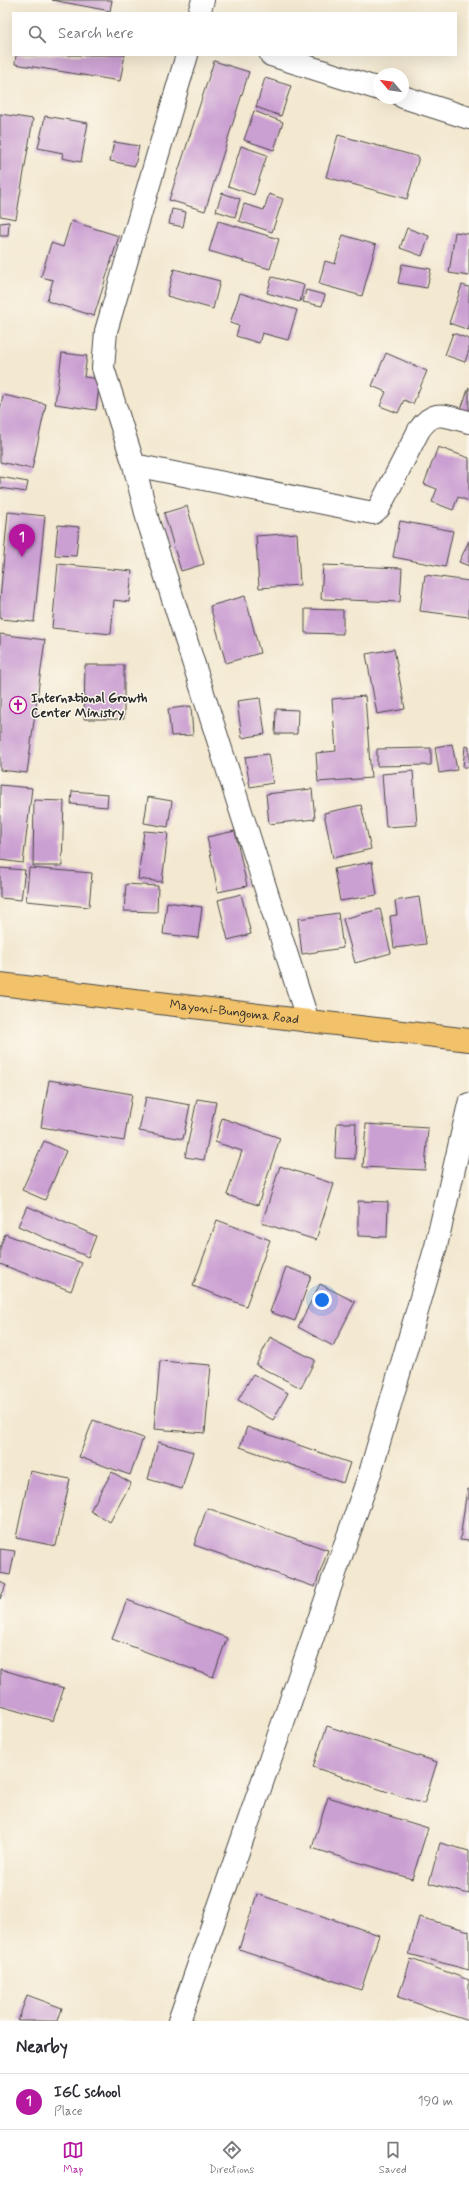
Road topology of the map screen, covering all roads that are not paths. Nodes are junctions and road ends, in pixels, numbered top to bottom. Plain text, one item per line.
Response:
1 (203, 0) edge
2 (199, 12) edge
3 (187, 56) edge
4 (274, 56) edge
5 (373, 87) edge
6 (409, 99) edge
7 (469, 118) edge
8 (469, 422) edge
9 (134, 465) junction
10 (0, 984) edge
11 (308, 1021) junction
12 (469, 1040) edge
13 (469, 1104) edge
14 (179, 2021) edge

1 - 2 street
3 - 9 street
4 - 5 street
6 - 7 street
8 - 9 street
9 - 11 street
10 - 11 main road, Mayoni-Bungoma Road
11 - 12 main road, Mayoni-Bungoma Road
13 - 14 street

